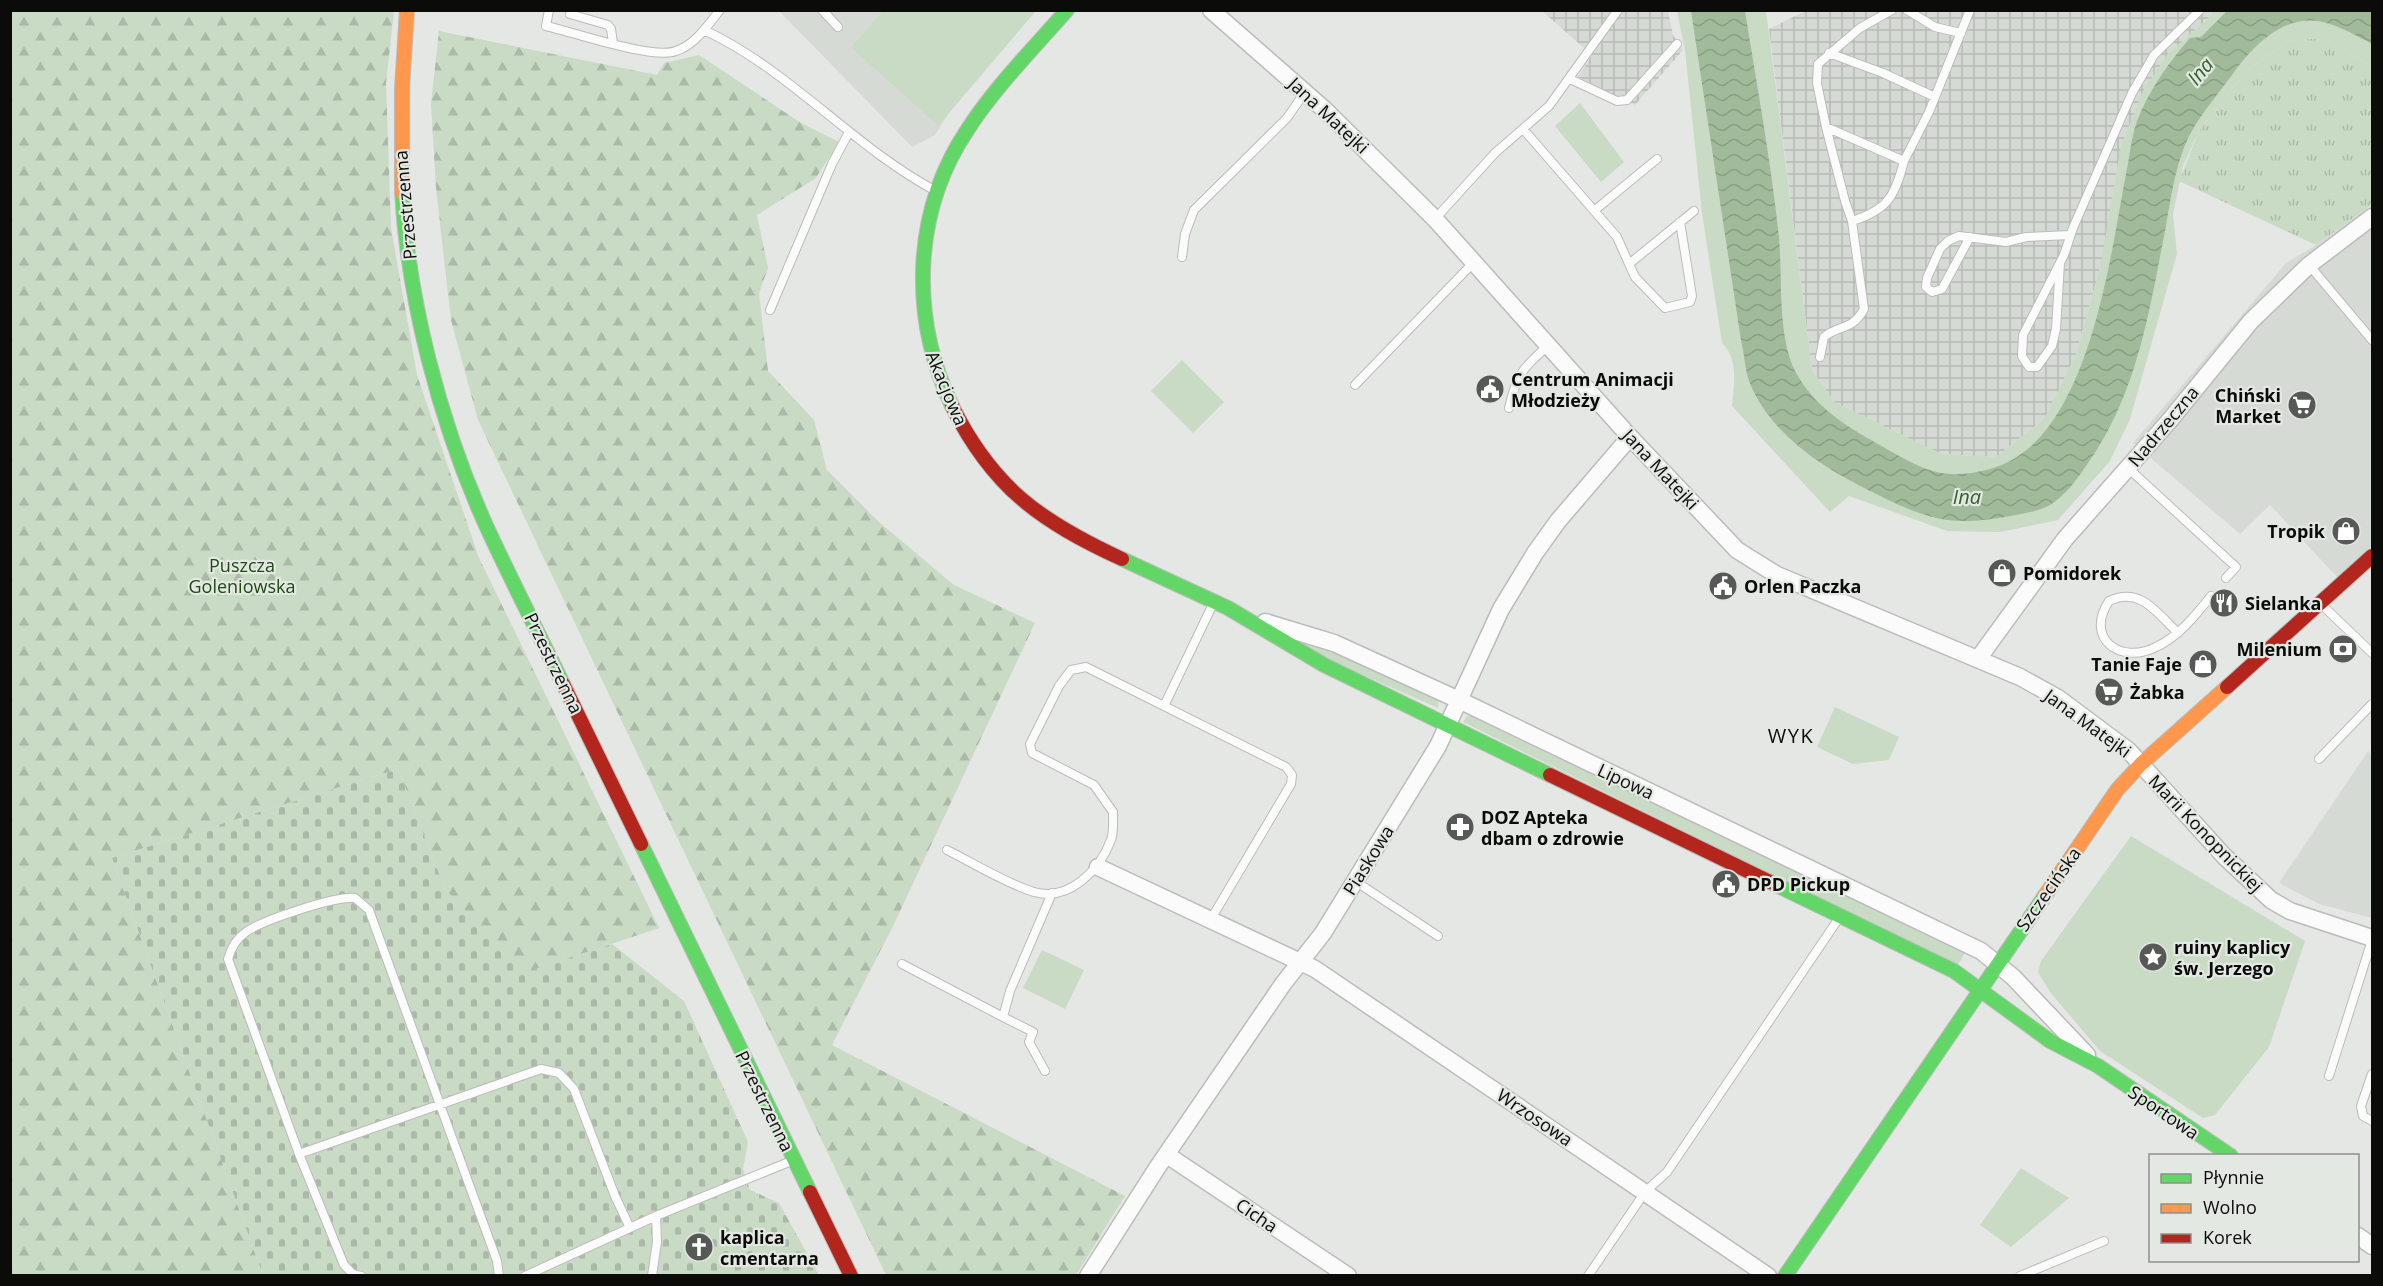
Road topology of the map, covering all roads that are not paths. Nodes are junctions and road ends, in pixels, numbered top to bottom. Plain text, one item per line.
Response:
1 (407, 10) edge
2 (549, 10) edge
3 (720, 10) edge
4 (822, 10) edge
5 (1066, 10) edge
6 (1211, 10) edge
7 (1618, 10) edge
8 (1892, 10) edge
9 (1907, 10) edge
10 (1970, 10) edge
11 (2200, 10) edge
12 (570, 14) dead end
13 (838, 27) dead end
14 (704, 30) junction
15 (1961, 33) junction
16 (613, 43) junction
17 (1677, 44) dead end
18 (1829, 53) junction
19 (1570, 79) junction
20 (1305, 92) junction
21 (1935, 97) junction
22 (1826, 127) junction
23 (1523, 129) junction
24 (849, 132) junction
25 (1657, 159) dead end
26 (1904, 161) junction
27 (935, 191) junction
28 (1595, 210) junction
29 (1694, 211) dead end
30 (2373, 217) edge
31 (1435, 219) junction
32 (1852, 221) junction
33 (1680, 222) junction
34 (2070, 236) junction
35 (1970, 237) junction
36 (1182, 257) dead end
37 (1473, 262) junction
38 (2060, 263) junction
39 (1629, 264) junction
40 (2309, 265) junction
41 (770, 310) dead end
42 (2373, 340) edge
43 (1548, 346) junction
44 (1820, 357) dead end
45 (1355, 385) dead end
46 (1509, 408) dead end
47 (1630, 437) junction
48 (2128, 468) junction
49 (2373, 556) edge
50 (2226, 578) dead end
51 (2211, 596) dead end
52 (1215, 602) junction
53 (2319, 603) junction
54 (1247, 617) junction
55 (2178, 633) junction
56 (2373, 653) edge
57 (1978, 659) junction
58 (1461, 701) junction
59 (2373, 704) edge
60 (1164, 706) junction
61 (1449, 727) junction
62 (2319, 759) dead end
63 (2142, 764) junction
64 (947, 850) dead end
65 (1098, 867) junction
66 (1355, 881) junction
67 (1052, 893) junction
68 (1841, 916) junction
69 (1210, 919) junction
70 (1438, 936) dead end
71 (2373, 939) edge
72 (1301, 961) junction
73 (1998, 963) junction
74 (902, 964) dead end
75 (1980, 990) junction
76 (1003, 1017) junction
77 (2098, 1066) junction
78 (1045, 1071) dead end
79 (2373, 1074) edge
80 (2329, 1076) dead end
81 (442, 1104) junction
82 (2373, 1121) edge
83 (299, 1154) junction
84 (2230, 1154) edge
85 (1167, 1155) junction
86 (794, 1160) junction
87 (1645, 1192) junction
88 (656, 1216) junction
89 (630, 1228) junction
90 (2359, 1237) edge
91 (2104, 1241) dead end
92 (2373, 1246) edge
93 (361, 1275) edge
94 (499, 1275) edge
95 (525, 1275) edge
96 (652, 1275) edge
97 (851, 1275) edge
98 (1088, 1275) edge
99 (1348, 1275) edge
100 (1588, 1275) edge
101 (1768, 1275) edge
102 (1785, 1275) edge
103 (2020, 1275) edge

1 - 86 street, Przestrzenna
2 - 16 lane
3 - 14 lane
4 - 13 lane
5 - 27 street, Akacjowa
6 - 20 street, Jana Matejki
7 - 19 lane
8 - 18 lane
9 - 15 lane
10 - 15 lane
11 - 34 lane
12 - 16 lane
14 - 16 lane
14 - 24 lane
15 - 21 lane
17 - 19 lane
18 - 21 lane
18 - 22 lane
19 - 23 lane
20 - 31 street, Jana Matejki
20 - 36 lane
21 - 26 lane
22 - 26 lane
22 - 32 lane
23 - 28 lane
23 - 31 lane
24 - 27 lane
24 - 41 lane
25 - 28 lane
26 - 32 lane
27 - 52 street, Akacjowa
28 - 39 lane
29 - 33 lane
30 - 40 street, Nadrzeczna
31 - 37 street, Jana Matejki
32 - 44 lane
33 - 39 lane
33 - 39 lane
34 - 35 lane
34 - 38 lane
35 - 35 lane
37 - 43 street, Jana Matejki
37 - 45 lane
38 - 38 lane
40 - 42 lane
40 - 48 street, Nadrzeczna
43 - 46 lane
43 - 47 street, Jana Matejki
47 - 57 street, Jana Matejki
47 - 58 street, Piaskowa
48 - 50 lane
48 - 57 street, Nadrzeczna
49 - 53 street, Szczecińska
51 - 55 lane
52 - 54 street, Lipowa
52 - 60 lane
53 - 56 lane
53 - 63 street, Szczecińska
54 - 58 street, Lipowa
54 - 61 street, Lipowa
55 - 55 lane
57 - 63 street, Jana Matejki
58 - 61 street, Piaskowa
58 - 73 street, Lipowa
59 - 62 lane
60 - 65 lane
60 - 69 lane
61 - 66 street, Piaskowa
61 - 68 street, Lipowa
63 - 71 street, Marii Konopnickiej
63 - 73 street, Szczecińska
64 - 67 lane
65 - 67 lane
65 - 69 street, Wrzosowa
66 - 70 lane
66 - 72 street, Piaskowa
67 - 76 lane
68 - 75 street, Lipowa
68 - 87 lane
69 - 72 street, Wrzosowa
71 - 80 lane
72 - 85 street, Piaskowa
72 - 87 street, Wrzosowa
73 - 75 street, Szczecińska
73 - 77 street, Sportowa
74 - 76 lane
75 - 77 street, Sportowa
75 - 102 street, Szczecińska
76 - 78 lane
77 - 84 street, Sportowa
79 - 82 lane
81 - 83 lane
81 - 83 lane
81 - 89 lane
81 - 94 lane
83 - 93 lane
85 - 98 street, Piaskowa
85 - 99 street, Cicha
86 - 88 lane
86 - 97 street, Przestrzenna
87 - 100 lane
87 - 101 street, Wrzosowa
88 - 89 lane
88 - 96 lane
89 - 95 lane
90 - 92 street
91 - 103 lane

